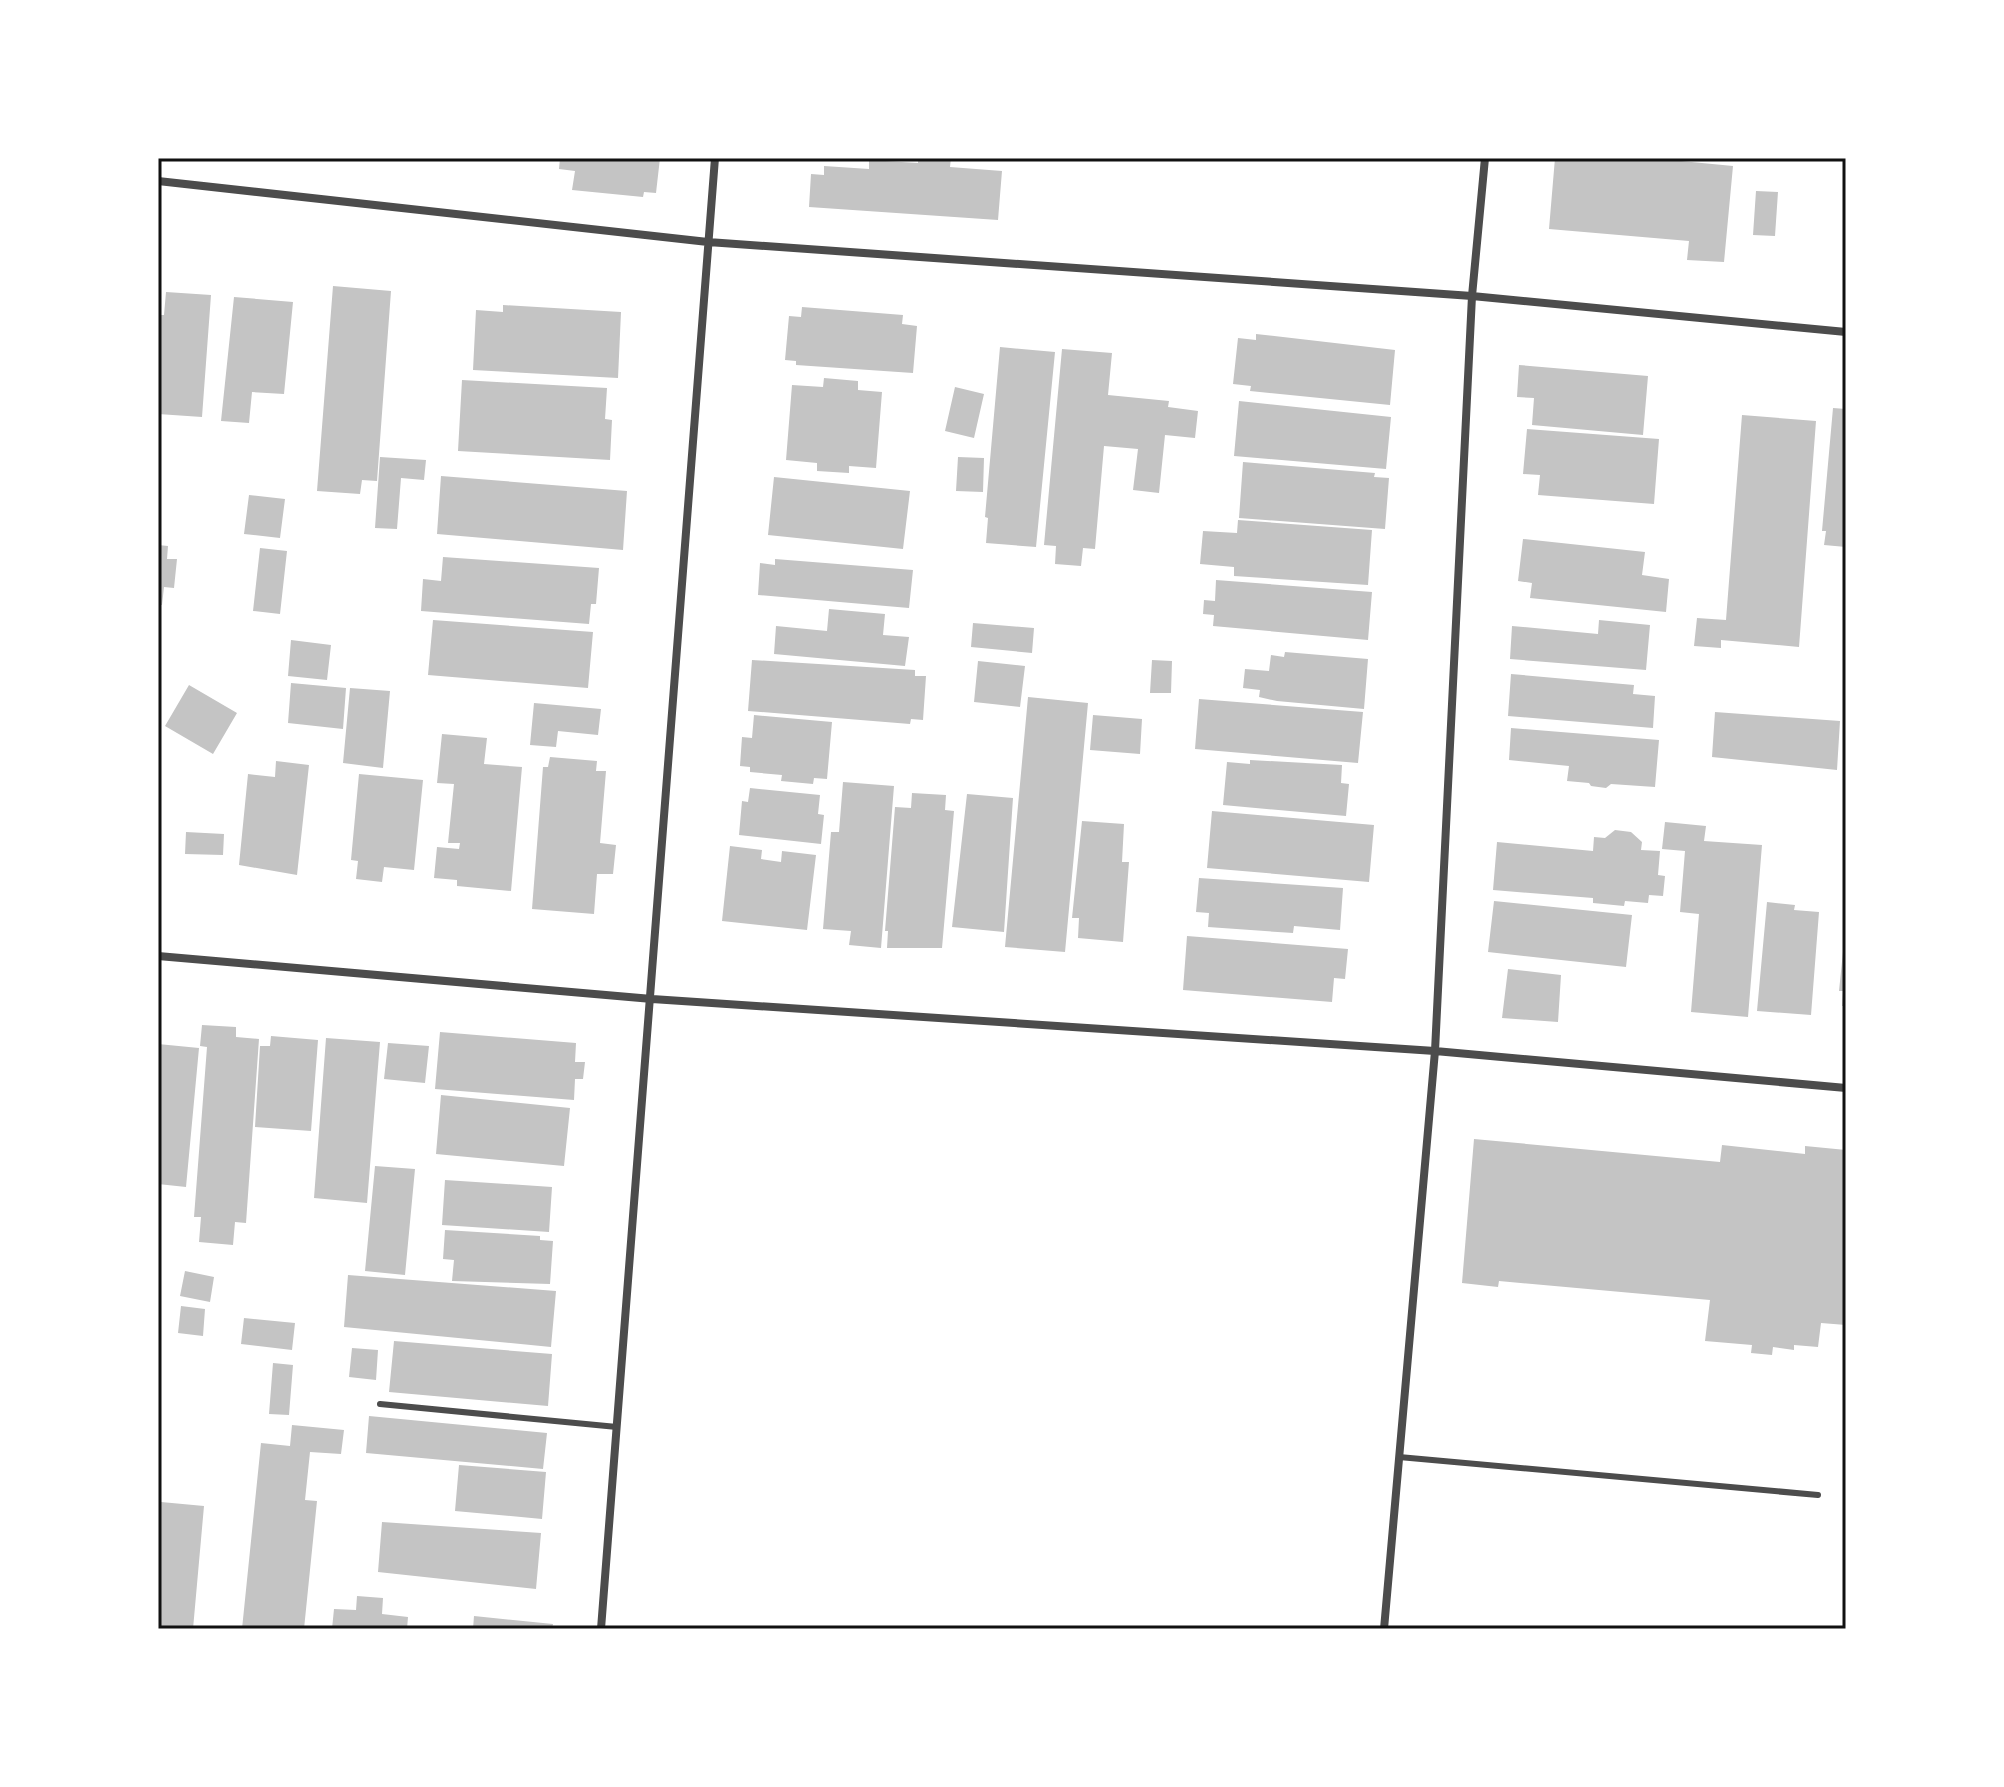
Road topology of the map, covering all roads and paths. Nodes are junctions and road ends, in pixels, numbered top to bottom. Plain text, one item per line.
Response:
1 (715, 158) edge
2 (1485, 158) edge
3 (158, 181) edge
4 (708, 242) junction
5 (1472, 296) junction
6 (1846, 332) edge
7 (158, 956) edge
8 (652, 999) junction
9 (1435, 1051) junction
10 (1846, 1088) edge
11 (380, 1404) dead end
12 (617, 1427) junction
13 (1399, 1457) junction
14 (1818, 1495) dead end
15 (601, 1629) edge
16 (1384, 1629) edge

1 - 4 street
2 - 5 street
3 - 4 street
4 - 5 street
4 - 8 street
5 - 6 street
5 - 9 street
7 - 8 street
8 - 9 street
8 - 12 street
9 - 10 street
9 - 13 street
11 - 12 lane
12 - 15 street
13 - 14 lane
13 - 16 street

